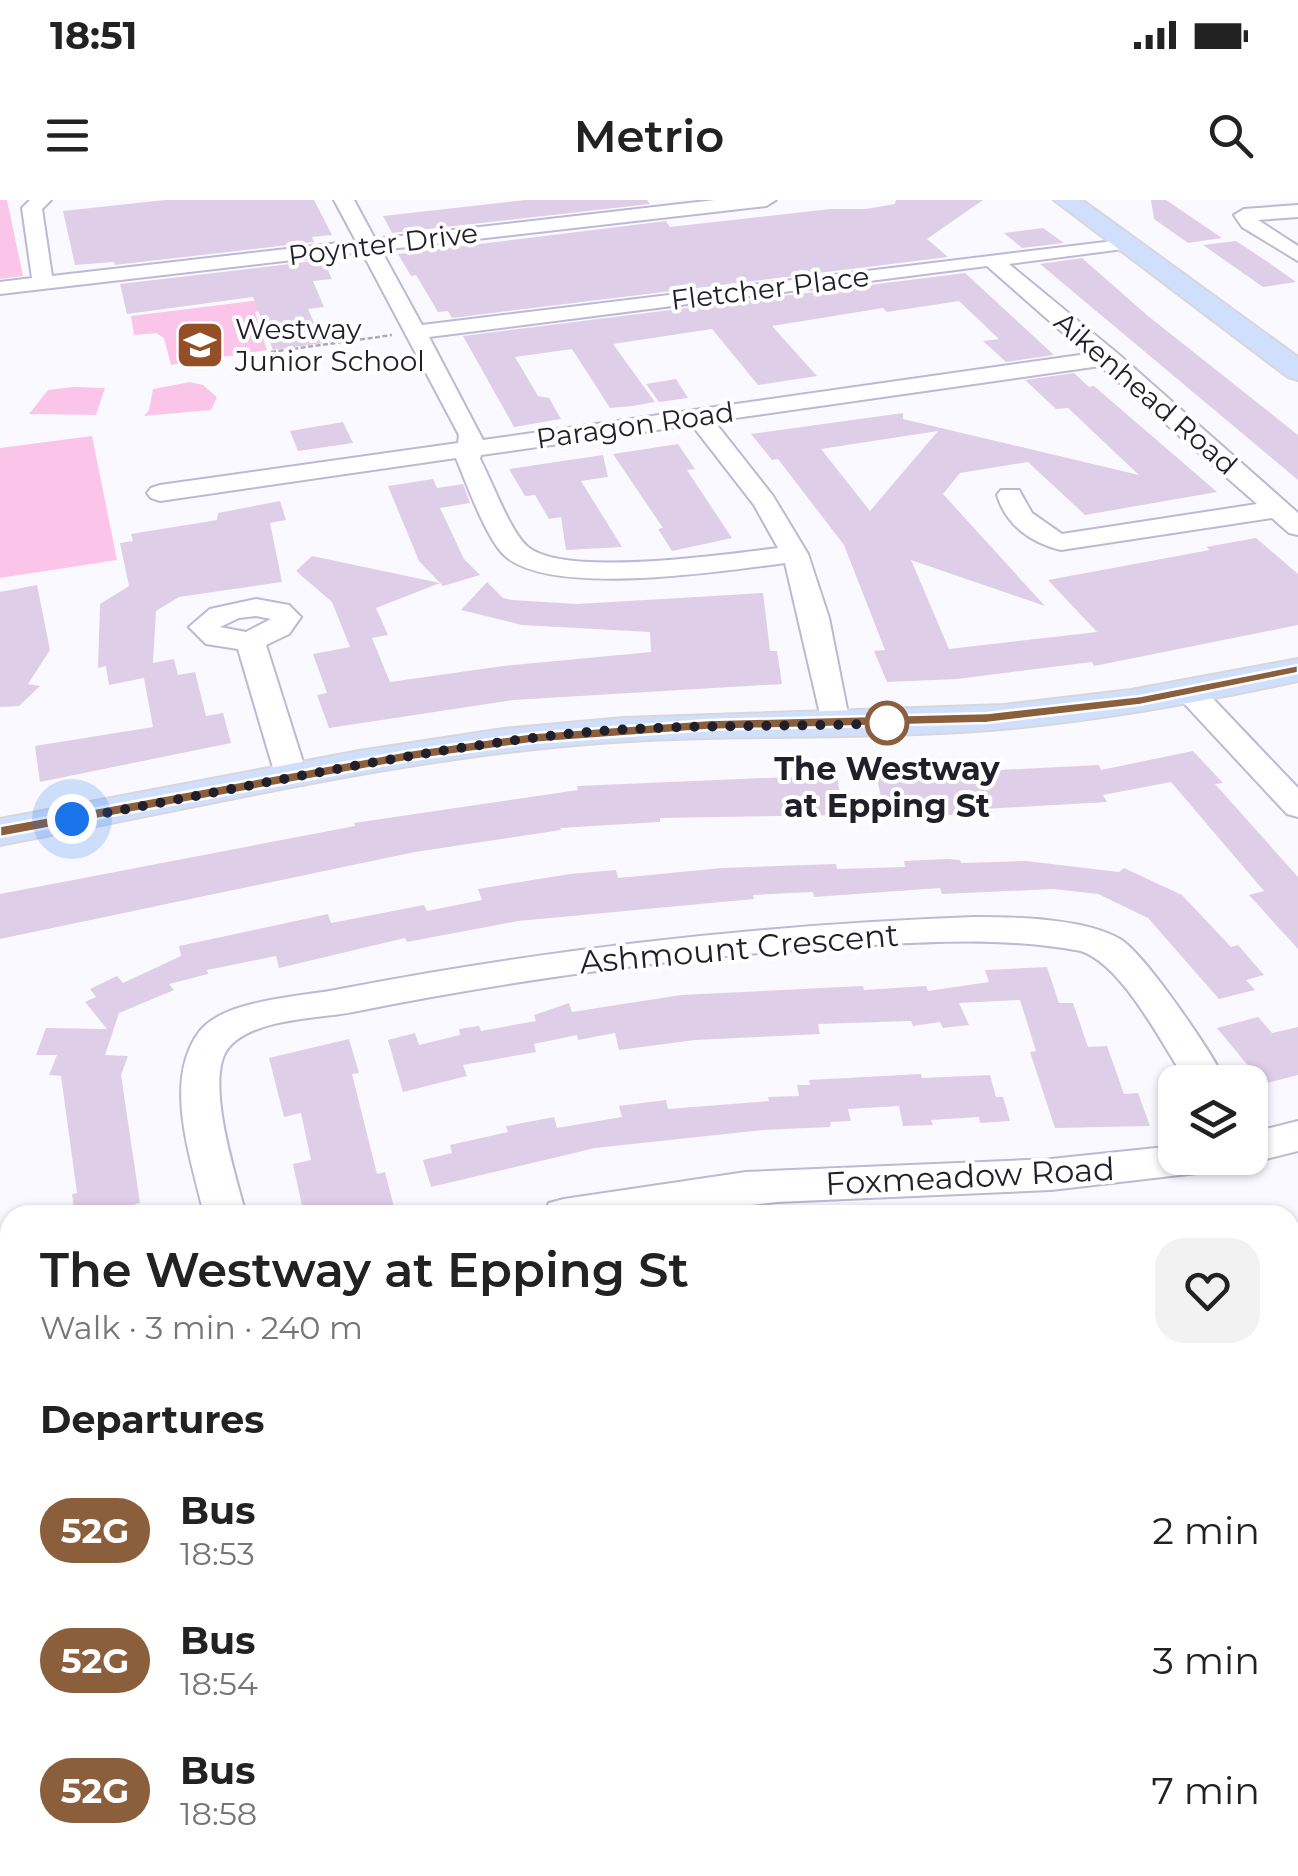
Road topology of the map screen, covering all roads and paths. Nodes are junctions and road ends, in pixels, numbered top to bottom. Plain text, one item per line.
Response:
1 (41, 200) edge
2 (344, 200) edge
3 (766, 200) edge
4 (1066, 200) edge
5 (1298, 211) edge
6 (1123, 243) junction
7 (368, 246) junction
8 (1298, 255) edge
9 (992, 260) junction
10 (43, 283) junction
11 (0, 288) edge
12 (406, 333) junction
13 (271, 352) dead end
14 (1109, 358) junction
15 (1298, 371) edge
16 (698, 416) junction
17 (470, 449) junction
18 (160, 492) dead end
19 (1010, 495) dead end
20 (1277, 509) junction
21 (1298, 528) edge
22 (795, 554) junction
23 (250, 641) dead end
24 (1298, 670) edge
25 (1190, 692) junction
26 (835, 724) junction
27 (292, 778) junction
28 (1298, 806) edge
29 (0, 832) edge
30 (1194, 1065) edge
31 (1298, 1136) edge
32 (1268, 1143) edge
33 (1158, 1165) edge
34 (223, 1205) edge
35 (620, 1205) edge

1 - 10 street
2 - 7 street
3 - 7 street, Poynter Drive
4 - 6 main road
5 - 8 street
6 - 9 street, Fletcher Place
6 - 15 main road
7 - 10 street, Poynter Drive
7 - 12 street
9 - 12 street, Fletcher Place
9 - 14 street, Aikenhead Road
10 - 11 street, Poynter Drive
12 - 13 path
12 - 17 street
14 - 16 street, Paragon Road
14 - 20 street, Aikenhead Road
16 - 17 street, Paragon Road
16 - 22 street
17 - 18 street, Paragon Road
17 - 22 street
19 - 20 street
20 - 21 street, Aikenhead Road
22 - 26 street
23 - 27 street
24 - 25 main road
25 - 26 main road
25 - 28 street
26 - 27 main road
27 - 29 main road
30 - 34 street, Ashmount Crescent
31 - 32 street
33 - 35 street, Foxmeadow Road

